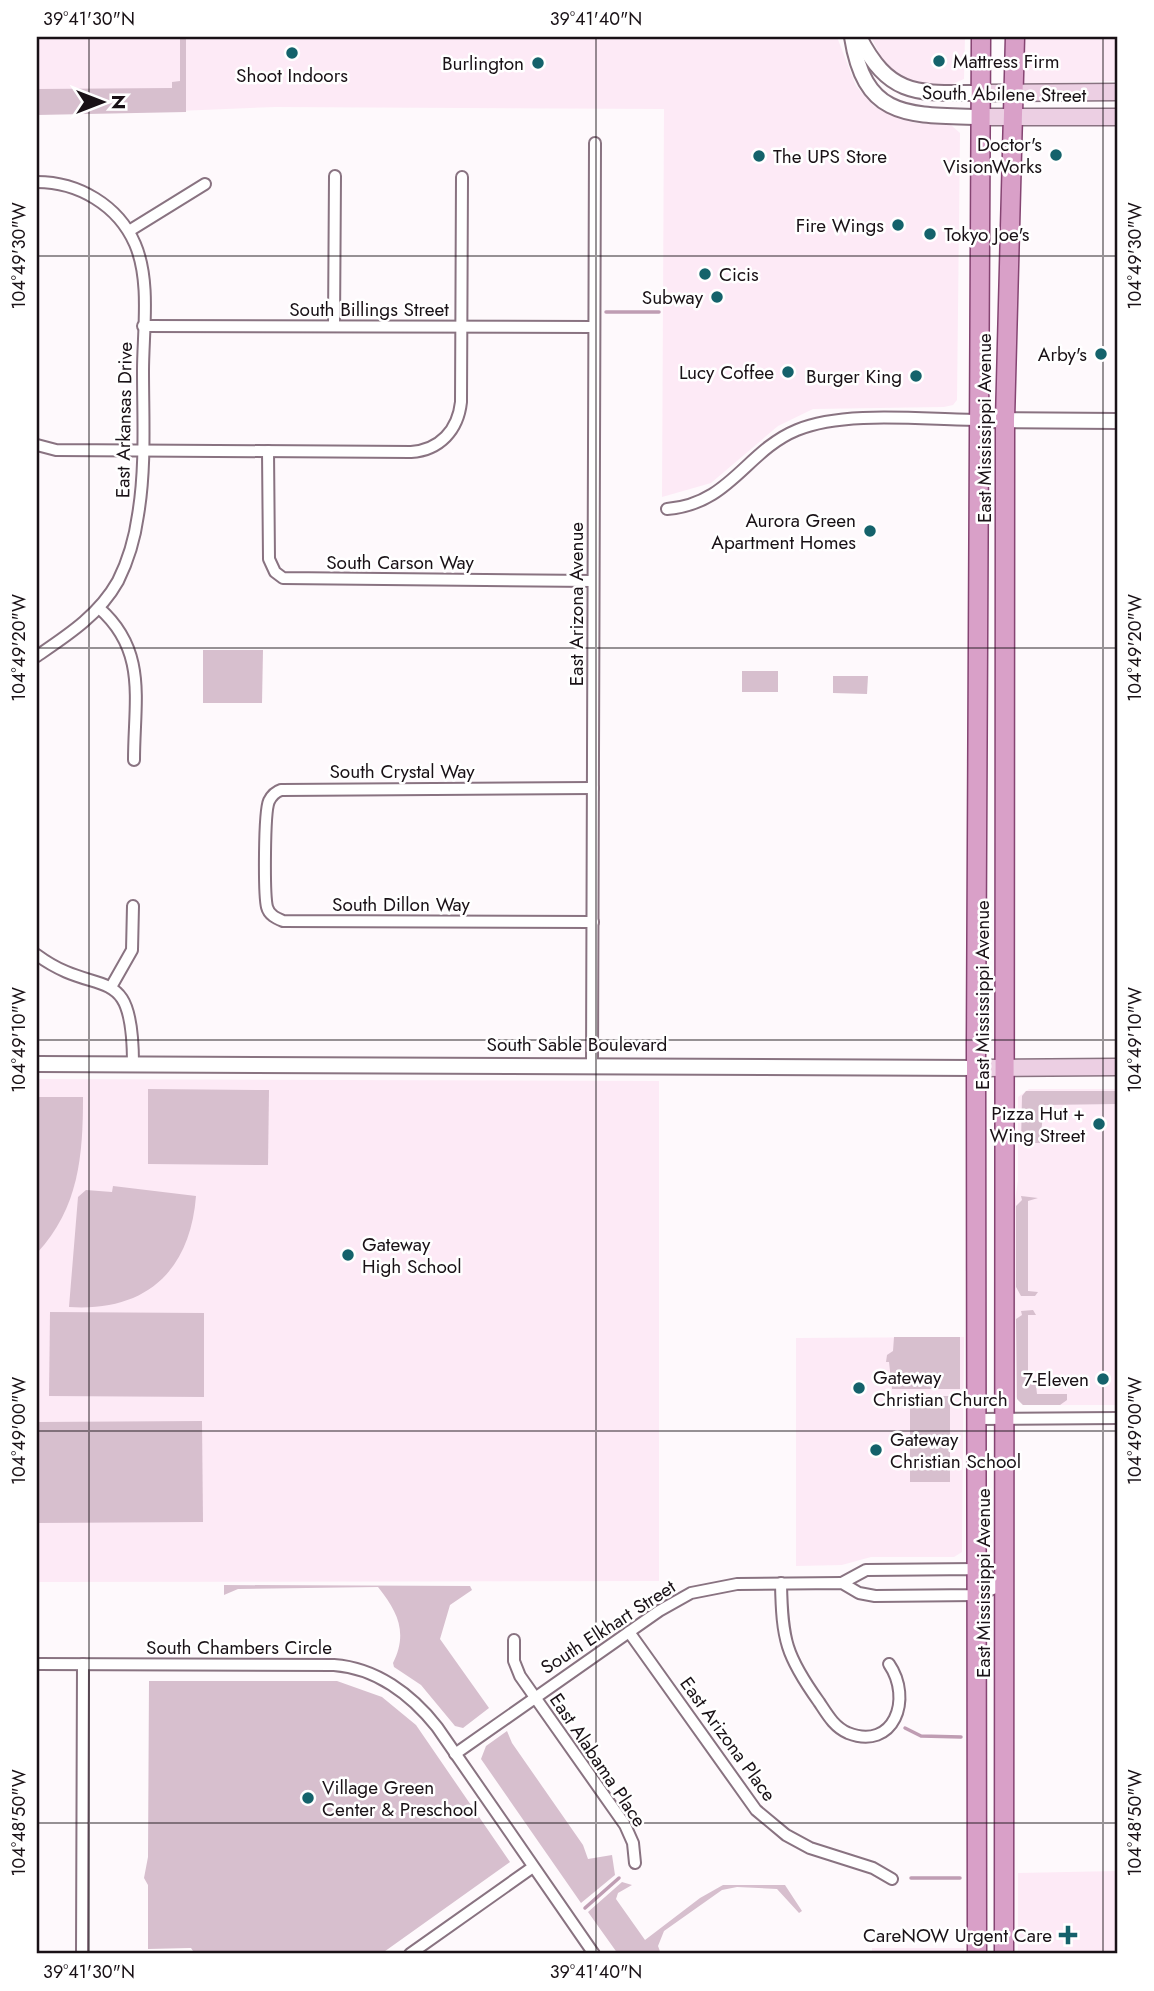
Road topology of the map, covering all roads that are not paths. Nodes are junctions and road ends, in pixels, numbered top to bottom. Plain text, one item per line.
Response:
1 (852, 37) edge
2 (859, 37) edge
3 (981, 37) edge
4 (1015, 37) edge
5 (1013, 92) junction
6 (1117, 92) edge
7 (981, 93) junction
8 (981, 117) junction
9 (1012, 117) junction
10 (1117, 117) edge
11 (595, 143) dead end
12 (335, 176) dead end
13 (462, 177) dead end
14 (37, 182) edge
15 (205, 184) dead end
16 (129, 231) junction
17 (143, 326) junction
18 (334, 326) junction
19 (462, 327) junction
20 (594, 327) junction
21 (979, 420) junction
22 (1005, 420) junction
23 (1117, 421) edge
24 (37, 445) edge
25 (142, 451) junction
26 (268, 451) junction
27 (667, 509) dead end
28 (593, 581) junction
29 (99, 608) junction
30 (37, 656) edge
31 (134, 760) dead end
32 (593, 788) junction
33 (266, 855) joint
34 (133, 906) dead end
35 (593, 922) junction
36 (37, 955) edge
37 (111, 987) junction
38 (37, 1064) edge
39 (133, 1064) junction
40 (592, 1065) junction
41 (1117, 1067) edge
42 (975, 1068) junction
43 (1003, 1068) junction
44 (1117, 1418) edge
45 (976, 1419) junction
46 (1004, 1419) junction
47 (977, 1569) junction
48 (781, 1583) junction
49 (842, 1583) junction
50 (1003, 1585) junction
51 (977, 1595) junction
52 (629, 1632) junction
53 (514, 1640) dead end
54 (37, 1664) edge
55 (83, 1664) junction
56 (889, 1664) dead end
57 (534, 1697) junction
58 (455, 1754) junction
59 (635, 1863) dead end
60 (533, 1867) junction
61 (892, 1879) dead end
62 (82, 1954) edge
63 (410, 1954) edge
64 (594, 1954) edge
65 (977, 1954) edge
66 (1004, 1954) edge

1 - 8 street, South Abilene Street
2 - 7 street, South Abilene Street
3 - 7 main road, East Mississippi Avenue
4 - 5 main road, East Mississippi Avenue
5 - 6 main road, South Abilene Street
5 - 7 main road, South Abilene Street
5 - 9 main road, East Mississippi Avenue
7 - 8 main road, East Mississippi Avenue
8 - 9 main road, South Abilene Street
8 - 21 main road, East Mississippi Avenue
9 - 10 main road, South Abilene Street
9 - 22 main road, East Mississippi Avenue
11 - 20 street, East Arizona Avenue
12 - 18 street
13 - 19 street
14 - 16 street, East Arkansas Drive
15 - 16 street
16 - 17 street, East Arkansas Drive
17 - 18 street, South Billings Street
17 - 25 street, East Arkansas Drive
18 - 19 street, South Billings Street
19 - 20 street, South Billings Street
19 - 26 street
20 - 28 street, East Arizona Avenue
21 - 22 street
21 - 27 street
21 - 42 main road, East Mississippi Avenue
22 - 23 street
22 - 43 main road, East Mississippi Avenue
24 - 25 street
25 - 26 street
25 - 29 street, East Arkansas Drive
26 - 28 street, South Carson Way
28 - 32 street, East Arizona Avenue
29 - 30 street, East Arkansas Drive
29 - 31 street
32 - 33 street, South Crystal Way
32 - 35 street, East Arizona Avenue
33 - 35 street, South Dillon Way
34 - 37 street
35 - 40 street, East Arizona Avenue
36 - 37 street
37 - 39 street
38 - 39 street, South Sable Boulevard
39 - 40 street, South Sable Boulevard
40 - 42 street, South Sable Boulevard
41 - 43 main road, South Sable Boulevard
42 - 43 main road, South Sable Boulevard
42 - 45 main road, East Mississippi Avenue
43 - 46 main road, East Mississippi Avenue
44 - 46 street
45 - 46 street
45 - 47 main road, East Mississippi Avenue
46 - 50 main road, East Mississippi Avenue
47 - 49 street, South Elkhart Street
47 - 50 street
47 - 51 main road, East Mississippi Avenue
48 - 49 street, South Elkhart Street
48 - 52 street, South Elkhart Street
48 - 56 street
49 - 51 street, South Elkhart Street
50 - 51 street
50 - 66 main road, East Mississippi Avenue
51 - 65 main road, East Mississippi Avenue
52 - 57 street, South Elkhart Street
52 - 61 street, East Arizona Place
53 - 57 street, East Alabama Place
54 - 55 street, South Chambers Circle
55 - 58 street, South Chambers Circle
55 - 62 street
57 - 58 street, South Elkhart Street
57 - 59 street, East Alabama Place
58 - 60 street, South Chambers Circle
60 - 63 street
60 - 64 street, South Chambers Circle

